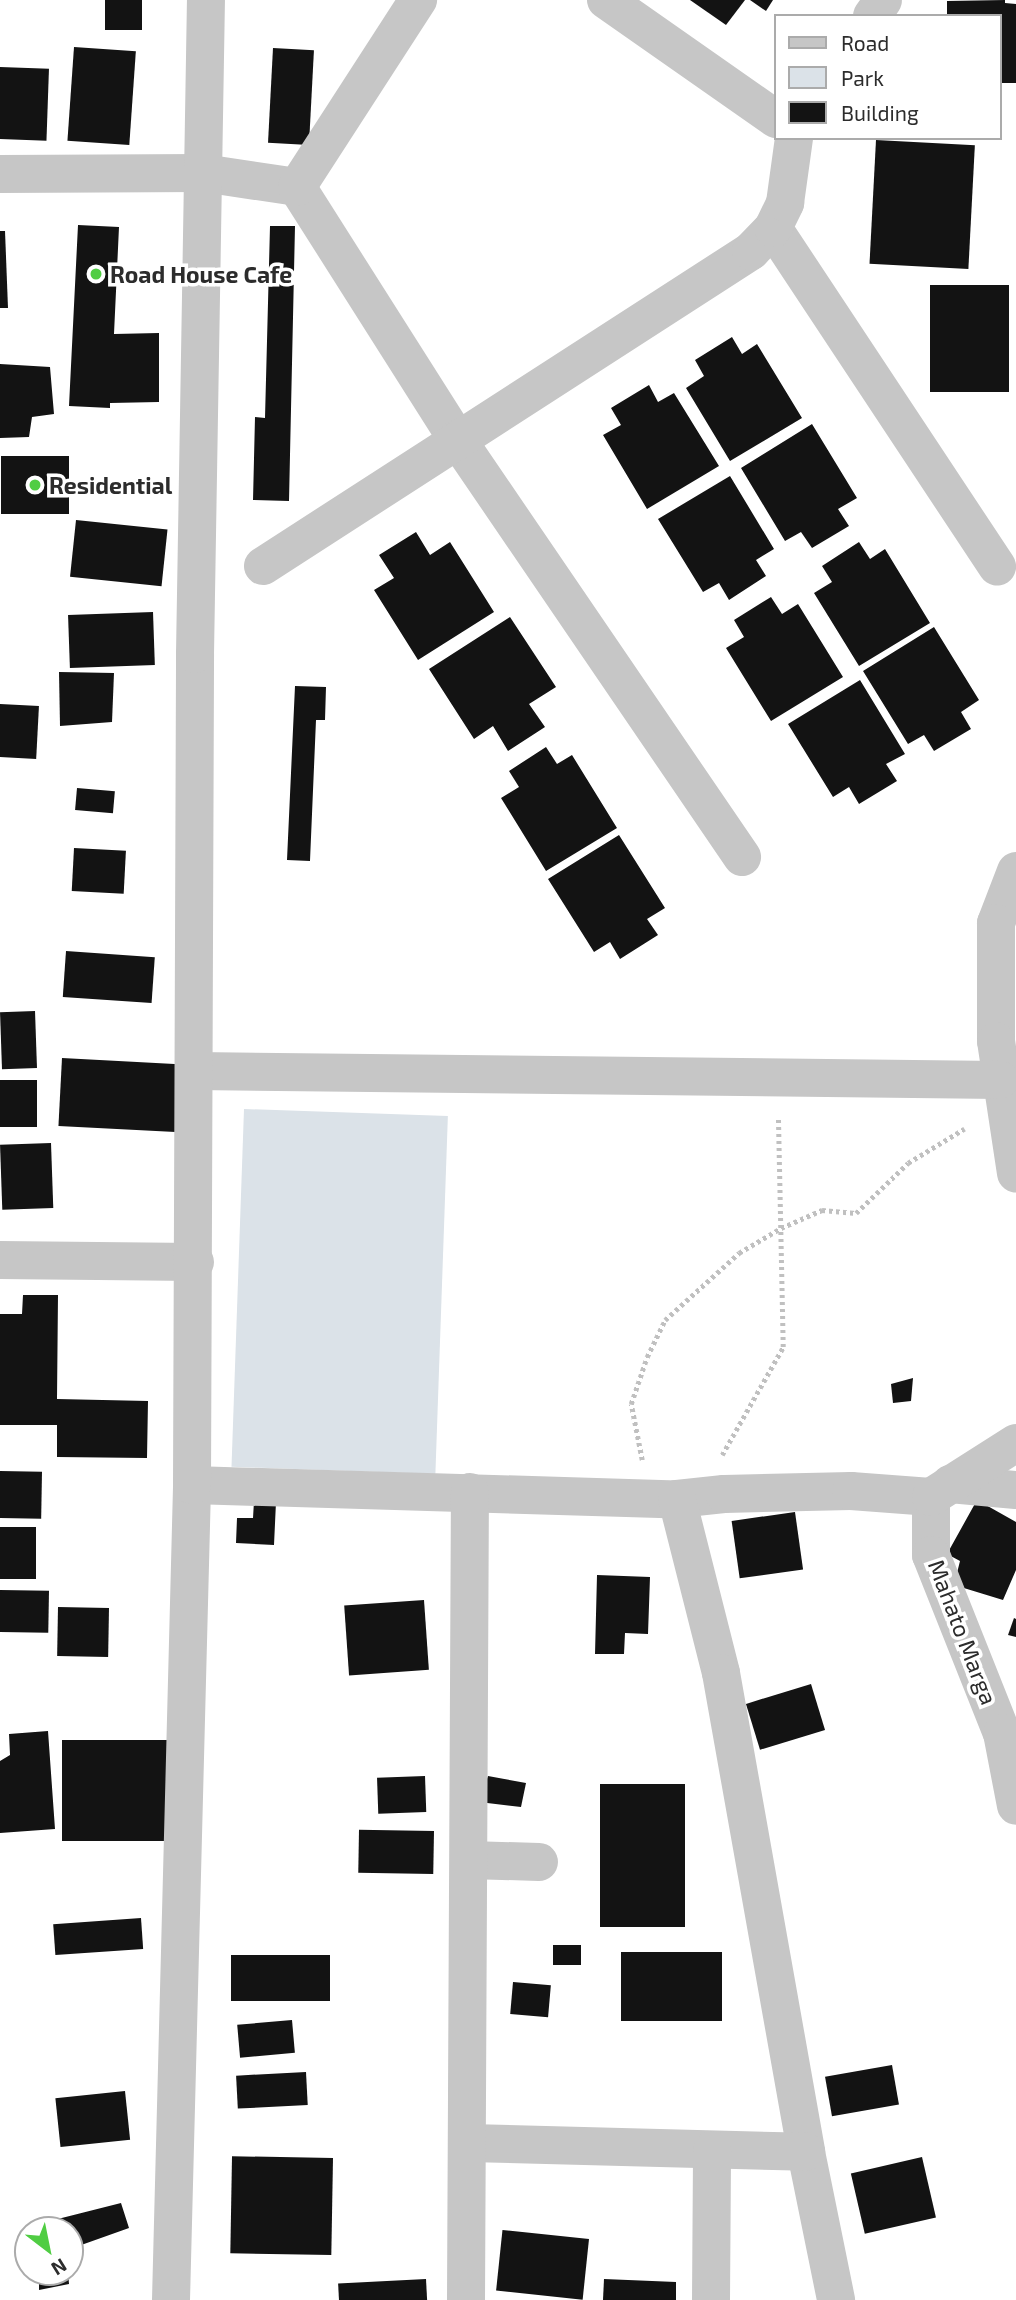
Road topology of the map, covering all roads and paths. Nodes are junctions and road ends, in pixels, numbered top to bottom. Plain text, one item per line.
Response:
1 (206, 0) edge
2 (418, 0) edge
3 (606, 0) edge
4 (774, 118) edge
5 (794, 140) edge
6 (203, 173) junction
7 (0, 174) edge
8 (297, 187) junction
9 (773, 228) junction
10 (457, 439) junction
11 (263, 566) dead end
12 (997, 567) dead end
13 (742, 857) dead end
14 (1016, 871) edge
15 (195, 1071) junction
16 (777, 1080) junction
17 (1000, 1080) junction
18 (964, 1129) dead end
19 (1016, 1173) edge
20 (781, 1228) junction
21 (0, 1260) edge
22 (195, 1262) junction
23 (1016, 1443) edge
24 (192, 1485) junction
25 (1016, 1490) edge
26 (940, 1491) junction
27 (470, 1492) junction
28 (675, 1498) junction
29 (1016, 1806) edge
30 (469, 1860) junction
31 (539, 1862) dead end
32 (469, 2143) junction
33 (712, 2150) junction
34 (806, 2152) junction
35 (171, 2300) edge
36 (466, 2300) edge
37 (710, 2300) edge
38 (836, 2300) edge

1 - 6 street
2 - 8 street
3 - 4 street
5 - 9 street
6 - 7 street
6 - 8 street
6 - 15 street
8 - 10 street
9 - 10 street
9 - 12 street
10 - 11 street
10 - 13 street
14 - 17 street
15 - 16 street
15 - 22 street
16 - 17 street
16 - 20 path
17 - 19 street
18 - 20 path
20 - 28 path
20 - 28 path
21 - 22 street
22 - 24 street
23 - 26 street
24 - 27 street
24 - 35 street
25 - 26 street
26 - 28 street
26 - 29 street, Mahato Marga
27 - 28 street
27 - 30 street
28 - 34 street
30 - 31 street
30 - 32 street
32 - 33 street
32 - 36 street
33 - 34 street
33 - 37 street
34 - 38 street

